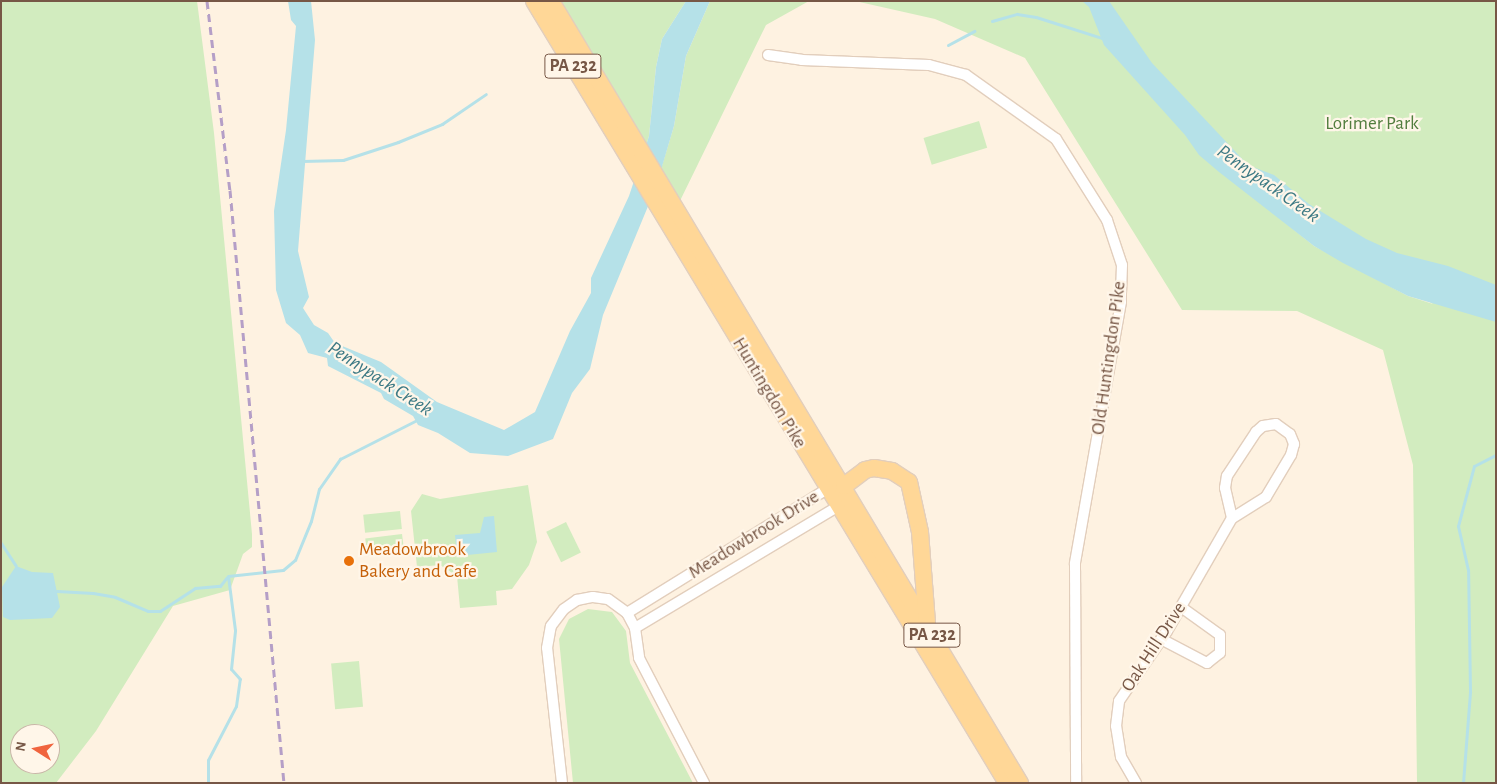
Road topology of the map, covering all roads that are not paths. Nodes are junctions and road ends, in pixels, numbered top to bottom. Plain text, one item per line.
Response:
1 (534, 1) edge
2 (551, 1) edge
3 (768, 55) dead end
4 (844, 486) junction
5 (827, 489) junction
6 (837, 506) junction
7 (1232, 518) junction
8 (1181, 607) junction
9 (626, 613) junction
10 (927, 626) junction
11 (635, 628) junction
12 (1161, 639) junction
13 (562, 783) edge
14 (704, 783) edge
15 (1006, 783) edge
16 (1020, 783) edge
17 (1076, 783) edge
18 (1136, 783) edge

1 - 5 main road, Huntingdon Pike / PA 232
2 - 4 main road, Huntingdon Pike / PA 232
3 - 17 street, Old Huntingdon Pike
4 - 5 street, Meadowbrook Drive
4 - 6 street, Meadowbrook Drive
4 - 10 main road, Huntingdon Pike / PA 232
4 - 10 main road
5 - 6 main road, Huntingdon Pike / PA 232
5 - 9 street, Meadowbrook Drive
6 - 11 street, Meadowbrook Drive
6 - 15 main road, Huntingdon Pike / PA 232
7 - 7 street, Oak Hill Drive
7 - 8 street, Oak Hill Drive
8 - 12 street, Oak Hill Drive
8 - 12 street
9 - 11 street
9 - 13 street
10 - 16 main road, Huntingdon Pike / PA 232
11 - 14 street
12 - 18 street, Oak Hill Drive

